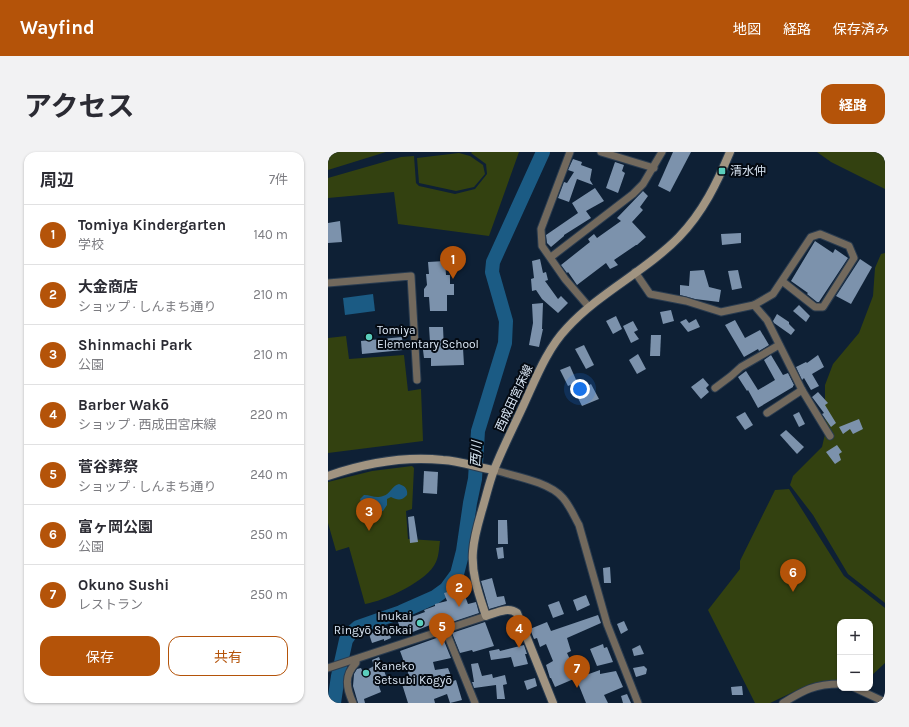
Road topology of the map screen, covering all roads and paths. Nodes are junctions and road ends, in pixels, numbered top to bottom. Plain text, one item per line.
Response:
1 (570, 152) edge
2 (601, 152) edge
3 (662, 152) edge
4 (730, 152) edge
5 (654, 168) junction
6 (551, 257) junction
7 (635, 272) junction
8 (782, 281) junction
9 (328, 283) edge
10 (754, 305) junction
11 (589, 307) junction
12 (779, 345) junction
13 (417, 380) dead end
14 (714, 388) dead end
15 (802, 390) junction
16 (767, 413) dead end
17 (830, 436) dead end
18 (494, 470) junction
19 (328, 476) edge
20 (486, 616) junction
21 (445, 629) junction
22 (352, 660) junction
23 (328, 668) edge
24 (837, 684) edge
25 (861, 691) edge
26 (885, 702) edge
27 (352, 703) edge
28 (475, 703) edge
29 (553, 703) edge
30 (638, 703) edge
31 (783, 703) edge

1 - 6 street
2 - 5 street
3 - 5 street
4 - 7 main road, 西成田宮床線
5 - 6 street
6 - 11 street
7 - 10 street
7 - 11 main road, 西成田宮床線
8 - 8 street
8 - 10 street
9 - 13 street
10 - 12 street
11 - 18 main road, 西成田宮床線
12 - 14 street
12 - 15 street
15 - 16 street
15 - 17 street
18 - 19 main road
18 - 20 main road, 西成田宮床線
18 - 30 street
20 - 21 street
20 - 29 main road
21 - 22 street
21 - 28 street
22 - 23 street
22 - 27 street
24 - 31 street
25 - 26 street

